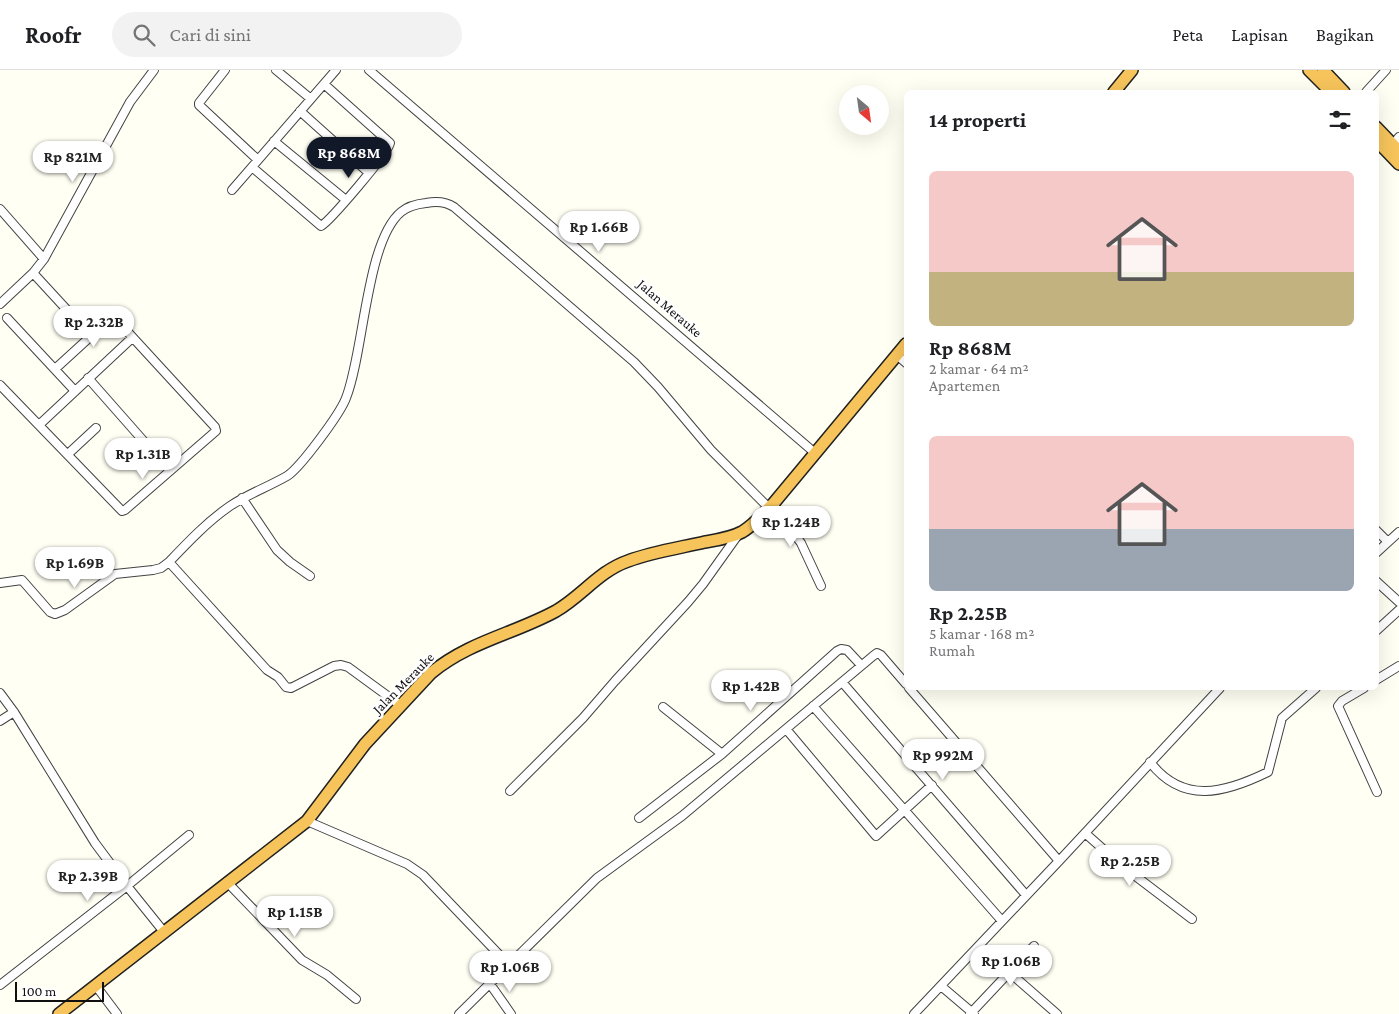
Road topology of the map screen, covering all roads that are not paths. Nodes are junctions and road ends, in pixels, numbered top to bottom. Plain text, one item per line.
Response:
1 (154, 70) edge
2 (226, 70) edge
3 (276, 70) edge
4 (336, 70) edge
5 (369, 70) edge
6 (1132, 70) edge
7 (1310, 70) edge
8 (1323, 70) edge
9 (1386, 70) edge
10 (324, 84) junction
11 (1116, 90) edge
12 (1329, 90) edge
13 (1342, 90) edge
14 (1368, 90) edge
15 (311, 99) junction
16 (300, 112) junction
17 (1379, 130) edge
18 (274, 141) junction
19 (1379, 141) edge
20 (1394, 146) edge
21 (258, 160) junction
22 (1399, 164) edge
23 (252, 167) junction
24 (369, 173) junction
25 (232, 190) dead end
26 (346, 200) junction
27 (0, 209) edge
28 (44, 259) junction
29 (33, 273) junction
30 (0, 304) edge
31 (7, 318) dead end
32 (90, 336) junction
33 (132, 338) junction
34 (904, 346) edge
35 (897, 355) junction
36 (904, 361) edge
37 (55, 369) junction
38 (88, 378) junction
39 (0, 385) edge
40 (75, 391) junction
41 (39, 425) junction
42 (96, 428) dead end
43 (815, 453) junction
44 (68, 454) junction
45 (170, 471) junction
46 (242, 498) junction
47 (771, 506) junction
48 (1399, 532) edge
49 (1379, 533) edge
50 (739, 534) junction
51 (1388, 542) junction
52 (1379, 550) edge
53 (169, 562) junction
54 (310, 576) dead end
55 (0, 583) edge
56 (1379, 584) edge
57 (821, 586) dead end
58 (1399, 602) edge
59 (1399, 610) edge
60 (1379, 628) edge
61 (861, 665) junction
62 (1399, 666) edge
63 (1379, 678) edge
64 (842, 682) junction
65 (904, 682) edge
66 (911, 690) edge
67 (1218, 690) edge
68 (1314, 690) edge
69 (1361, 690) edge
70 (0, 693) edge
71 (400, 705) junction
72 (813, 706) junction
73 (663, 707) dead end
74 (14, 712) junction
75 (0, 721) edge
76 (786, 729) junction
77 (722, 754) junction
78 (1150, 762) junction
79 (932, 785) junction
80 (510, 791) dead end
81 (1376, 792) dead end
82 (904, 810) junction
83 (639, 818) dead end
84 (307, 821) junction
85 (1085, 833) junction
86 (189, 835) dead end
87 (1059, 861) junction
88 (227, 882) junction
89 (127, 886) junction
90 (1026, 895) junction
91 (1192, 919) dead end
92 (1002, 921) junction
93 (164, 932) junction
94 (1034, 946) dead end
95 (509, 965) junction
96 (1009, 972) junction
97 (490, 984) junction
98 (0, 985) edge
99 (96, 986) junction
100 (941, 986) junction
101 (356, 999) dead end
102 (972, 1013) edge
103 (59, 1014) edge
104 (117, 1014) edge
105 (459, 1014) edge
106 (511, 1014) edge
107 (914, 1014) edge
108 (1057, 1014) edge

1 - 28 street
2 - 21 street
3 - 15 street
4 - 10 street
5 - 43 street, Jalan Merauke
6 - 11 highway
7 - 12 highway
8 - 13 highway
9 - 14 street
10 - 15 street
10 - 24 street
15 - 16 street
16 - 18 street
16 - 24 street
17 - 20 highway
18 - 21 street
18 - 26 street
19 - 20 highway
20 - 22 highway
21 - 23 street
23 - 25 street
23 - 26 street
24 - 26 street
27 - 28 street
28 - 29 street
29 - 30 street
29 - 32 street
31 - 37 street
32 - 33 street
32 - 37 street
33 - 38 street
33 - 45 street
34 - 35 highway, Jalan Merauke
35 - 36 street
35 - 43 highway, Jalan Merauke
37 - 40 street
38 - 40 street
38 - 45 street
39 - 41 street
40 - 41 street
41 - 44 street
42 - 44 street
43 - 47 highway, Jalan Merauke
44 - 45 street
46 - 47 street
46 - 53 street
46 - 54 street
47 - 50 highway, Jalan Merauke
47 - 57 street
48 - 51 street
49 - 51 street
50 - 71 highway, Jalan Merauke
50 - 80 street
51 - 52 street
53 - 55 street
53 - 71 street
56 - 58 street
59 - 60 street
61 - 64 street
61 - 65 street
61 - 77 street
62 - 63 street
64 - 72 street
64 - 79 street
66 - 87 street
67 - 78 street
68 - 78 street
69 - 81 street
70 - 74 street
71 - 84 highway, Jalan Merauke
72 - 76 street
72 - 82 street
73 - 77 street
74 - 75 street
74 - 89 street
76 - 82 street
76 - 95 street
77 - 83 street
78 - 85 street
79 - 82 street
79 - 90 street
82 - 92 street
84 - 88 highway, Jalan Merauke
84 - 95 street
85 - 87 street
85 - 91 street
86 - 89 street
87 - 90 street
88 - 93 highway, Jalan Merauke
88 - 101 street
89 - 93 street
89 - 98 street
90 - 92 street
92 - 100 street
93 - 99 highway, Jalan Merauke
94 - 96 street
95 - 97 street
96 - 102 street
96 - 108 street
97 - 105 street
97 - 106 street
99 - 103 highway, Jalan Merauke
99 - 104 street
100 - 102 street
100 - 107 street

